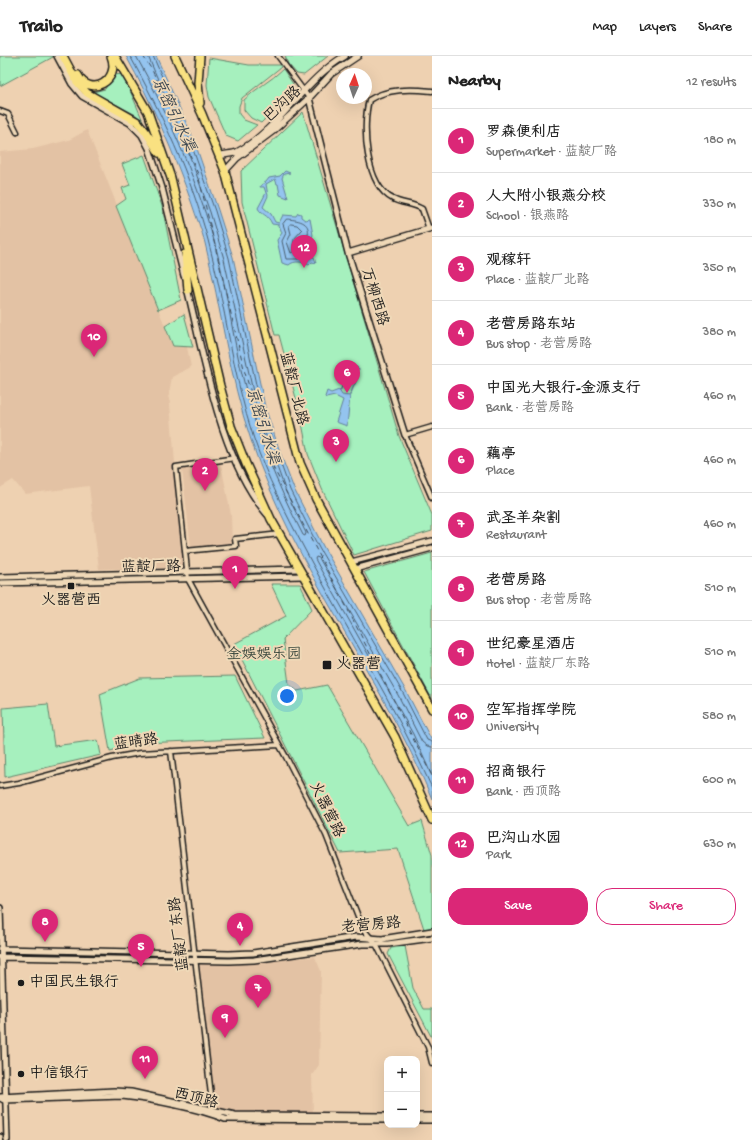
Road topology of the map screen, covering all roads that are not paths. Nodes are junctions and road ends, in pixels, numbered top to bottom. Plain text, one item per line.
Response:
1 (57, 56) edge
2 (63, 56) edge
3 (68, 56) edge
4 (111, 56) edge
5 (115, 56) edge
6 (175, 56) edge
7 (200, 56) edge
8 (278, 56) edge
9 (345, 56) edge
10 (358, 56) edge
11 (81, 83) junction
12 (305, 91) junction
13 (432, 91) edge
14 (309, 98) junction
15 (0, 111) edge
16 (202, 114) junction
17 (17, 132) dead end
18 (219, 156) junction
19 (225, 171) junction
20 (172, 178) junction
21 (430, 228) edge
22 (184, 234) junction
23 (348, 253) junction
24 (188, 290) junction
25 (432, 427) edge
26 (405, 435) junction
27 (234, 458) junction
28 (432, 498) edge
29 (271, 519) junction
30 (280, 534) junction
31 (432, 541) edge
32 (432, 548) edge
33 (185, 551) junction
34 (353, 566) junction
35 (299, 569) junction
36 (187, 572) junction
37 (303, 576) junction
38 (0, 577) edge
39 (188, 579) junction
40 (0, 583) edge
41 (432, 709) edge
42 (279, 745) junction
43 (171, 751) junction
44 (0, 786) edge
45 (432, 820) edge
46 (0, 908) edge
47 (432, 931) edge
48 (372, 938) junction
49 (432, 938) edge
50 (376, 944) junction
51 (1, 949) edge
52 (194, 953) junction
53 (1, 957) edge
54 (195, 961) junction
55 (432, 1063) edge
56 (2, 1098) edge
57 (213, 1112) junction
58 (384, 1116) edge
59 (420, 1116) edge
60 (432, 1116) edge
61 (384, 1120) edge
62 (420, 1120) edge
63 (432, 1120) edge
64 (0, 1137) edge
65 (0, 1140) edge
66 (7, 1140) edge

1 - 24 street
2 - 11 highway
3 - 11 highway
4 - 11 highway
5 - 20 highway
6 - 16 highway, 蓝靛厂北路
7 - 16 highway
8 - 12 street
9 - 12 main road, 巴沟路
10 - 14 main road, 巴沟路
11 - 20 highway
12 - 14 street
12 - 18 main road, 巴沟路
13 - 21 street
14 - 19 main road, 巴沟路
14 - 23 street, 万柳西路
15 - 17 street
16 - 18 highway, 蓝靛厂北路
18 - 19 highway, 蓝靛厂北路
19 - 34 highway, 蓝靛厂北路
20 - 22 highway
21 - 23 street
22 - 24 highway
22 - 29 highway
23 - 26 street, 万柳西路
24 - 27 street
25 - 26 street
26 - 28 street, 万柳西路
27 - 29 street
27 - 33 street, 火器营路
29 - 30 highway
30 - 33 street
30 - 35 highway
31 - 34 street
32 - 34 street
33 - 36 street, 火器营路
34 - 41 highway, 蓝靛厂北路
35 - 36 street, 蓝靛厂路
35 - 37 highway
36 - 38 street, 蓝靛厂路
36 - 39 street, 火器营路
37 - 39 street, 蓝靛厂路
37 - 45 highway
39 - 40 street, 蓝靛厂路
39 - 42 street, 火器营路
42 - 43 street, 蓝晴路
42 - 48 street, 火器营路
43 - 44 street, 蓝晴路
43 - 52 street, 蓝靛厂东路
46 - 51 street
47 - 48 street, 老营房路
48 - 50 street, 火器营路
48 - 52 street, 老营房路
49 - 50 street, 老营房路
50 - 54 street, 老营房路
50 - 55 street, 火器营路
51 - 52 street, 老营房路
51 - 53 street
52 - 54 street, 蓝靛厂东路
53 - 54 street, 老营房路
53 - 56 street
54 - 57 street, 蓝靛厂东路
56 - 57 street, 西顶路
56 - 66 street
57 - 58 street, 西顶路
57 - 61 street, 西顶路
59 - 60 street
62 - 63 street
64 - 65 street

